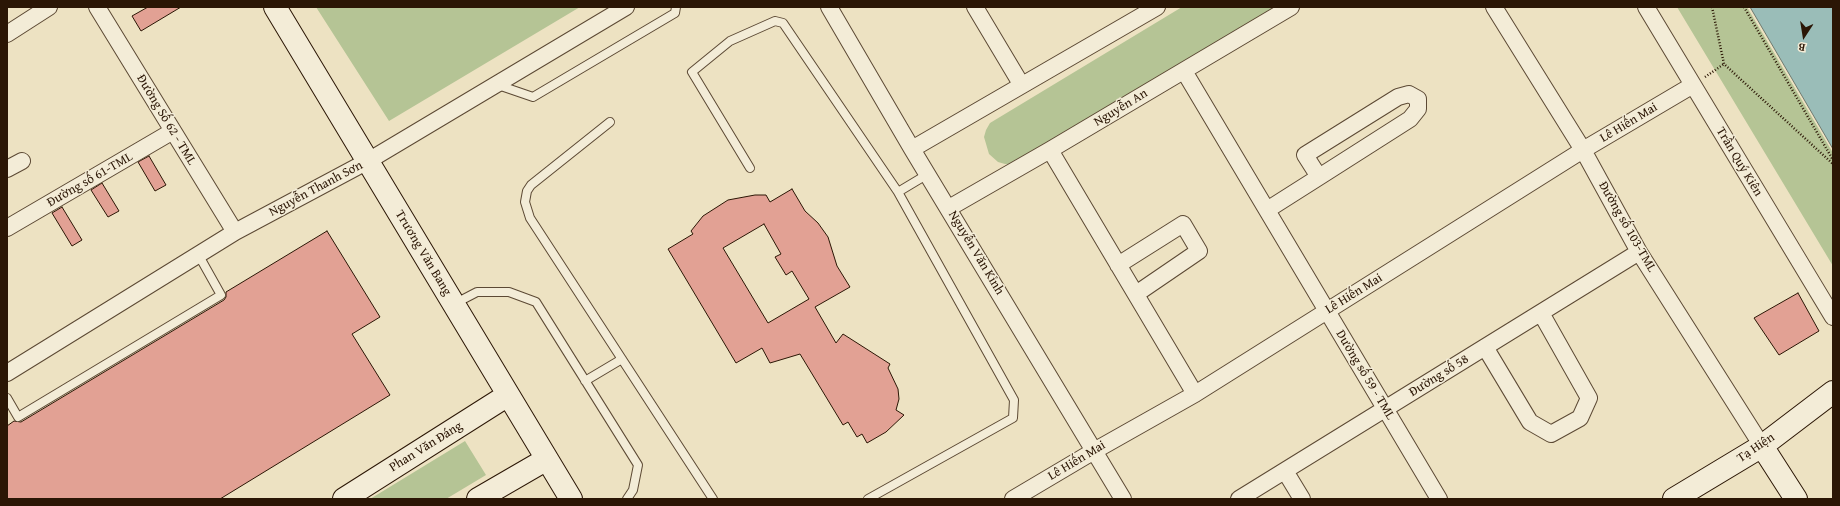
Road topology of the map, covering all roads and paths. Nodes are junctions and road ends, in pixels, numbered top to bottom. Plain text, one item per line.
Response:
1 (49, 7) edge
2 (97, 7) edge
3 (275, 7) edge
4 (626, 7) edge
5 (676, 7) edge
6 (829, 7) edge
7 (975, 7) edge
8 (1157, 7) edge
9 (1291, 7) edge
10 (1494, 7) edge
11 (1646, 7) edge
12 (1712, 7) edge
13 (1744, 7) edge
14 (1139, 12) edge
15 (7, 34) edge
16 (1724, 64) junction
17 (1184, 71) junction
18 (497, 84) junction
19 (1022, 84) junction
20 (1693, 85) junction
21 (610, 122) dead end
22 (173, 131) junction
23 (912, 149) junction
24 (1050, 150) junction
25 (1583, 150) junction
26 (1833, 160) edge
27 (22, 161) dead end
28 (368, 162) junction
29 (1833, 164) edge
30 (750, 168) dead end
31 (7, 169) edge
32 (928, 174) junction
33 (1319, 177) junction
34 (898, 192) junction
35 (949, 208) junction
36 (1267, 210) junction
37 (7, 228) edge
38 (235, 232) junction
39 (1640, 252) junction
40 (198, 254) junction
41 (1118, 265) junction
42 (1136, 294) junction
43 (454, 304) junction
44 (1327, 312) junction
45 (1540, 313) junction
46 (1833, 317) edge
47 (1486, 347) junction
48 (622, 359) junction
49 (7, 373) edge
50 (585, 381) junction
51 (1833, 392) edge
52 (1195, 394) junction
53 (508, 395) junction
54 (7, 398) edge
55 (1385, 409) junction
56 (1762, 446) junction
57 (1094, 451) junction
58 (547, 459) junction
59 (1285, 471) junction
60 (1256, 495) edge
61 (344, 499) edge
62 (478, 499) edge
63 (571, 499) edge
64 (627, 499) edge
65 (712, 499) edge
66 (868, 499) edge
67 (1013, 499) edge
68 (1123, 499) edge
69 (1239, 499) edge
70 (1302, 499) edge
71 (1439, 499) edge
72 (1674, 499) edge
73 (1796, 499) edge

1 - 15 street
2 - 22 street, Đường Số 62 - TML
3 - 28 street, Trương Văn Bang
4 - 18 street, Nguyễn Thanh Sơn
5 - 18 lane
6 - 23 street, Nguyễn Văn Kỉnh
7 - 19 street
8 - 14 street
9 - 17 street, Nguyễn An
10 - 25 street, Đường số 103-TML
11 - 20 street, Trần Quý Kiên
12 - 16 path
13 - 26 path
14 - 19 street
16 - 20 path
16 - 29 path
17 - 24 street, Nguyễn An
17 - 36 street, Dường số 59 - TML
18 - 28 street, Nguyễn Thanh Sơn
19 - 23 street
20 - 25 street, Lê Hiến Mai
20 - 46 street, Trần Quý Kiên
21 - 48 lane
22 - 37 street, Đường số 61-TML
22 - 38 street, Đường Số 62 - TML
23 - 32 street, Nguyễn Văn Kỉnh
24 - 35 street, Nguyễn An
24 - 41 street
25 - 39 street, Đường số 103-TML
25 - 44 street, Lê Hiến Mai
27 - 31 street
28 - 38 street, Nguyễn Thanh Sơn
28 - 43 street, Trương Văn Bang
30 - 34 lane
32 - 34 lane
32 - 35 street, Nguyễn Văn Kỉnh
33 - 33 street
33 - 36 street
34 - 66 lane
35 - 57 street, Nguyễn Văn Kỉnh
36 - 44 street, Dường số 59 - TML
38 - 40 street, Nguyễn Thanh Sơn
39 - 45 street, Đường số 58
39 - 56 street, Đường số 103-TML
40 - 49 street, Nguyễn Thanh Sơn
40 - 54 lane
41 - 42 street
41 - 42 street
42 - 52 street
43 - 50 lane
43 - 53 street, Trương Văn Bang
44 - 52 street, Lê Hiến Mai
44 - 55 street, Dường số 59 - TML
45 - 47 street, Đường số 58
45 - 47 street
47 - 55 street, Đường số 58
48 - 50 lane
48 - 65 lane
50 - 64 lane
51 - 56 street, Tạ Hiện
52 - 57 street, Lê Hiến Mai
53 - 58 street, Trương Văn Bang
53 - 61 street, Phan Văn Đáng
55 - 59 street, Đường số 58
55 - 71 street, Dường số 59 - TML
56 - 72 street, Tạ Hiện
56 - 73 street
57 - 67 street, Lê Hiến Mai
57 - 68 street, Nguyễn Văn Kỉnh
58 - 62 street
58 - 63 street, Trương Văn Bang
59 - 60 street, Đường số 58
59 - 70 street
60 - 69 street, Đường số 58

